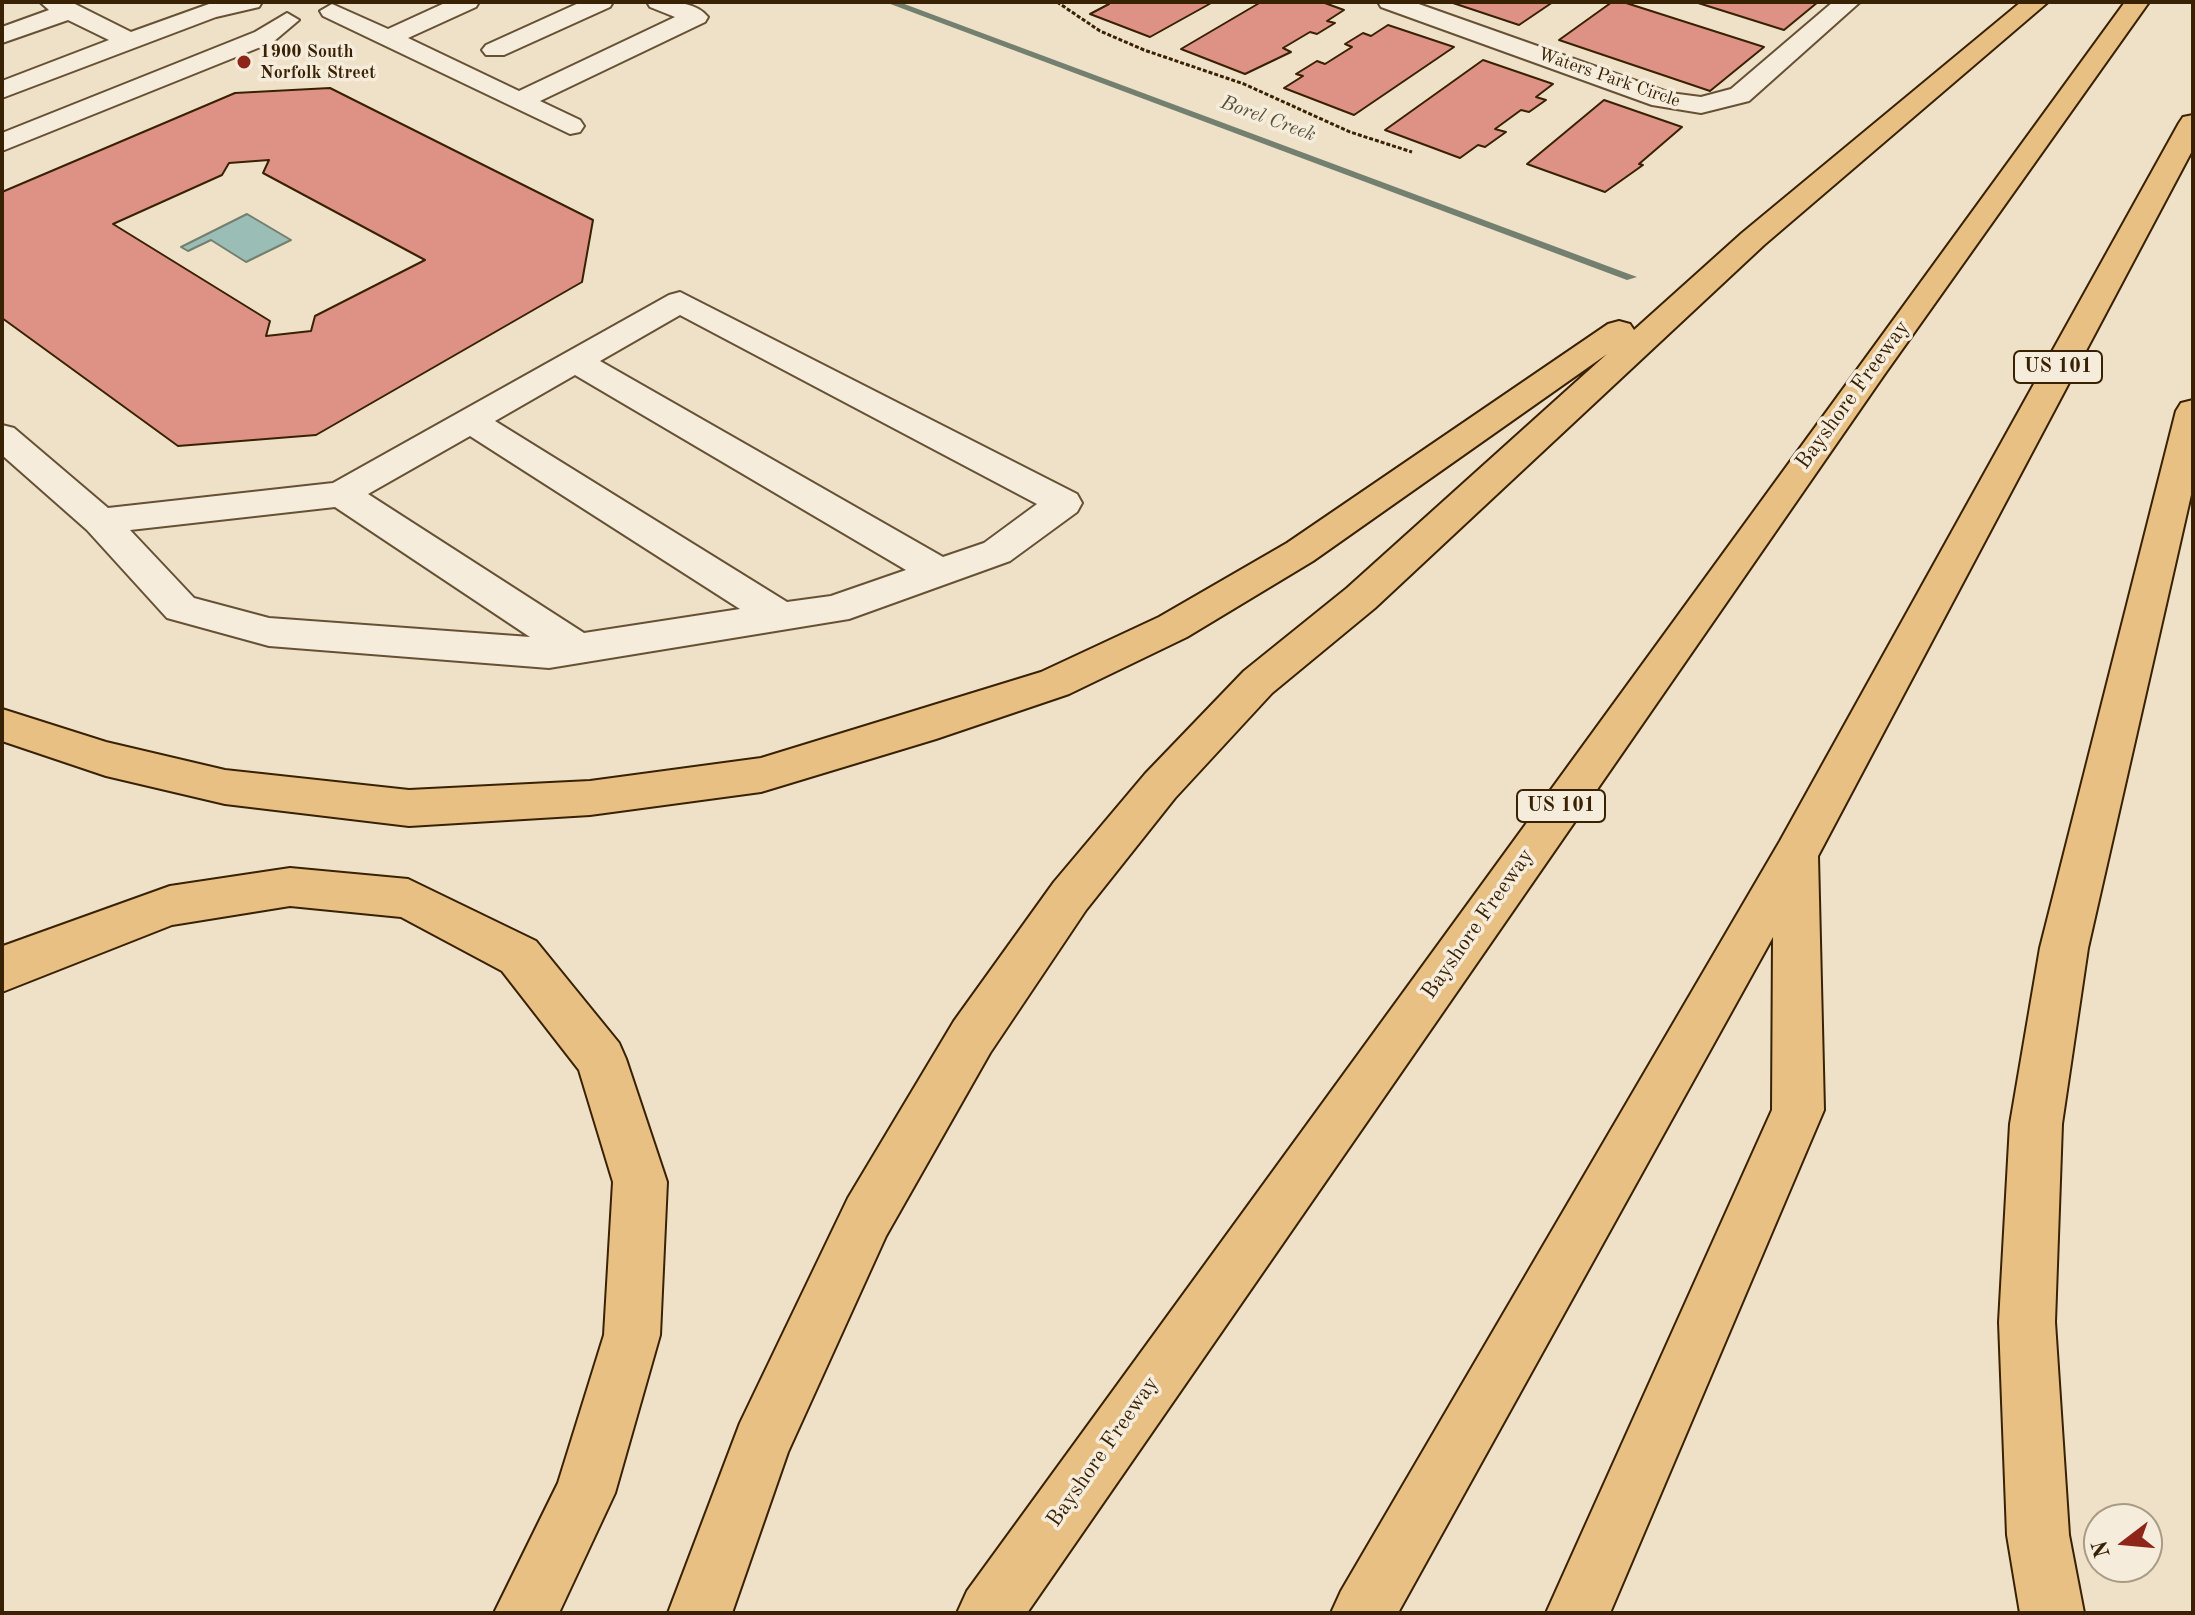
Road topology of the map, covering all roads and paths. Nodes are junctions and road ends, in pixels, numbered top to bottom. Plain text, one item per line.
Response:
1 (251, 2) edge
2 (467, 2) edge
3 (601, 2) edge
4 (659, 2) edge
5 (1057, 2) edge
6 (1390, 2) edge
7 (1848, 2) edge
8 (2036, 2) edge
9 (2137, 2) edge
10 (339, 6) edge
11 (61, 7) edge
12 (287, 20) junction
13 (2, 35) edge
14 (388, 38) junction
15 (130, 41) junction
16 (495, 50) dead end
17 (2, 90) edge
18 (519, 101) junction
19 (2193, 123) edge
20 (570, 126) dead end
21 (2, 143) edge
22 (1412, 152) dead end
23 (1753, 239) junction
24 (575, 361) junction
25 (2193, 411) edge
26 (469, 420) junction
27 (2, 436) edge
28 (341, 494) junction
29 (100, 521) junction
30 (940, 572) junction
31 (781, 617) junction
32 (578, 649) junction
33 (2, 725) edge
34 (1796, 854) junction
35 (2, 971) edge
36 (526, 1613) edge
37 (700, 1613) edge
38 (989, 1613) edge
39 (1363, 1613) edge
40 (1578, 1613) edge
41 (2052, 1613) edge

1 - 12 street
1 - 15 street
2 - 14 street
3 - 16 street
4 - 18 street
5 - 22 path
6 - 7 street, Waters Park Circle
8 - 23 highway
9 - 38 highway, Bayshore Freeway / US 101
10 - 12 street
10 - 14 street
11 - 13 street
11 - 15 street
12 - 21 street
14 - 18 street
15 - 17 street
18 - 20 street
19 - 34 highway, US 101
23 - 33 highway
23 - 37 highway
24 - 26 street
24 - 30 street
24 - 30 street
25 - 41 highway
26 - 28 street
26 - 31 street
27 - 29 street
28 - 29 street
28 - 32 street
29 - 32 street
30 - 31 street
31 - 32 street
34 - 39 highway, US 101
34 - 40 highway
35 - 36 highway

